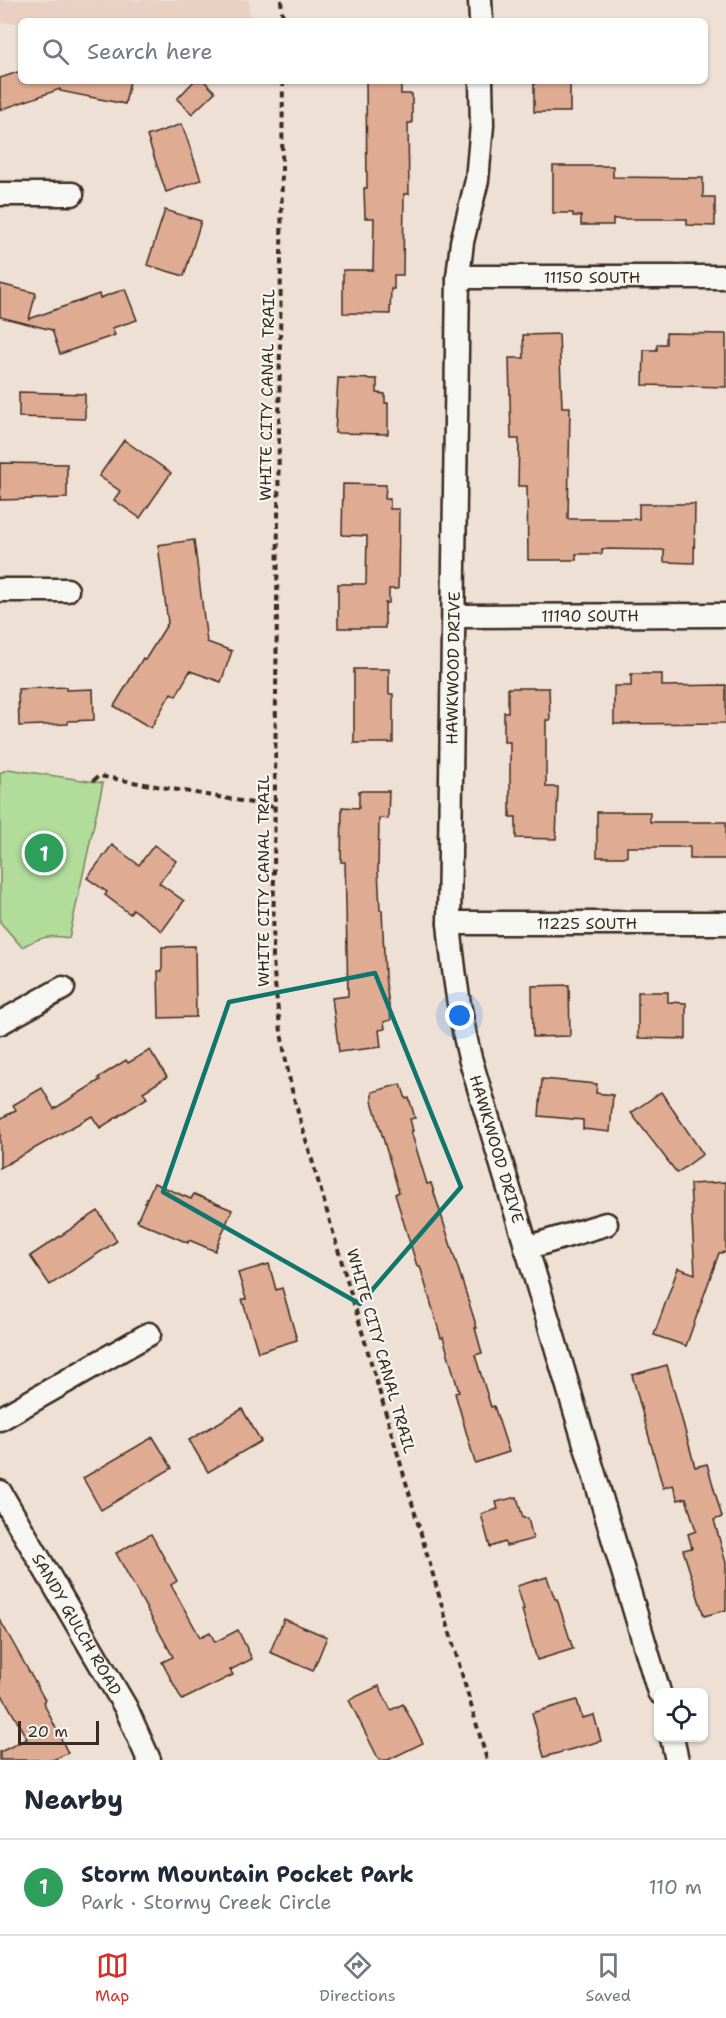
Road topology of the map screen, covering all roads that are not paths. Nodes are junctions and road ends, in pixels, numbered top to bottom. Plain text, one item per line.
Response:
1 (480, 0) edge
2 (481, 18) edge
3 (481, 84) edge
4 (0, 194) edge
5 (72, 194) dead end
6 (458, 277) junction
7 (726, 277) edge
8 (67, 590) dead end
9 (0, 591) edge
10 (726, 615) edge
11 (454, 616) junction
12 (450, 923) junction
13 (726, 924) edge
14 (63, 988) dead end
15 (0, 1023) edge
16 (606, 1224) dead end
17 (525, 1248) junction
18 (149, 1334) dead end
19 (0, 1419) edge
20 (0, 1492) edge
21 (658, 1688) edge
22 (673, 1742) edge
23 (149, 1760) edge
24 (677, 1760) edge

1 - 2 street
3 - 6 street, HAWKWOOD DRIVE
4 - 5 street
6 - 7 street, 11150 SOUTH
6 - 11 street, HAWKWOOD DRIVE
8 - 9 street
10 - 11 street, 11190 SOUTH
11 - 12 street, HAWKWOOD DRIVE
12 - 13 street, 11225 SOUTH
12 - 17 street, HAWKWOOD DRIVE
14 - 15 street
16 - 17 street
17 - 21 street, HAWKWOOD DRIVE
18 - 19 street
20 - 23 street, SANDY GULCH ROAD
22 - 24 street

